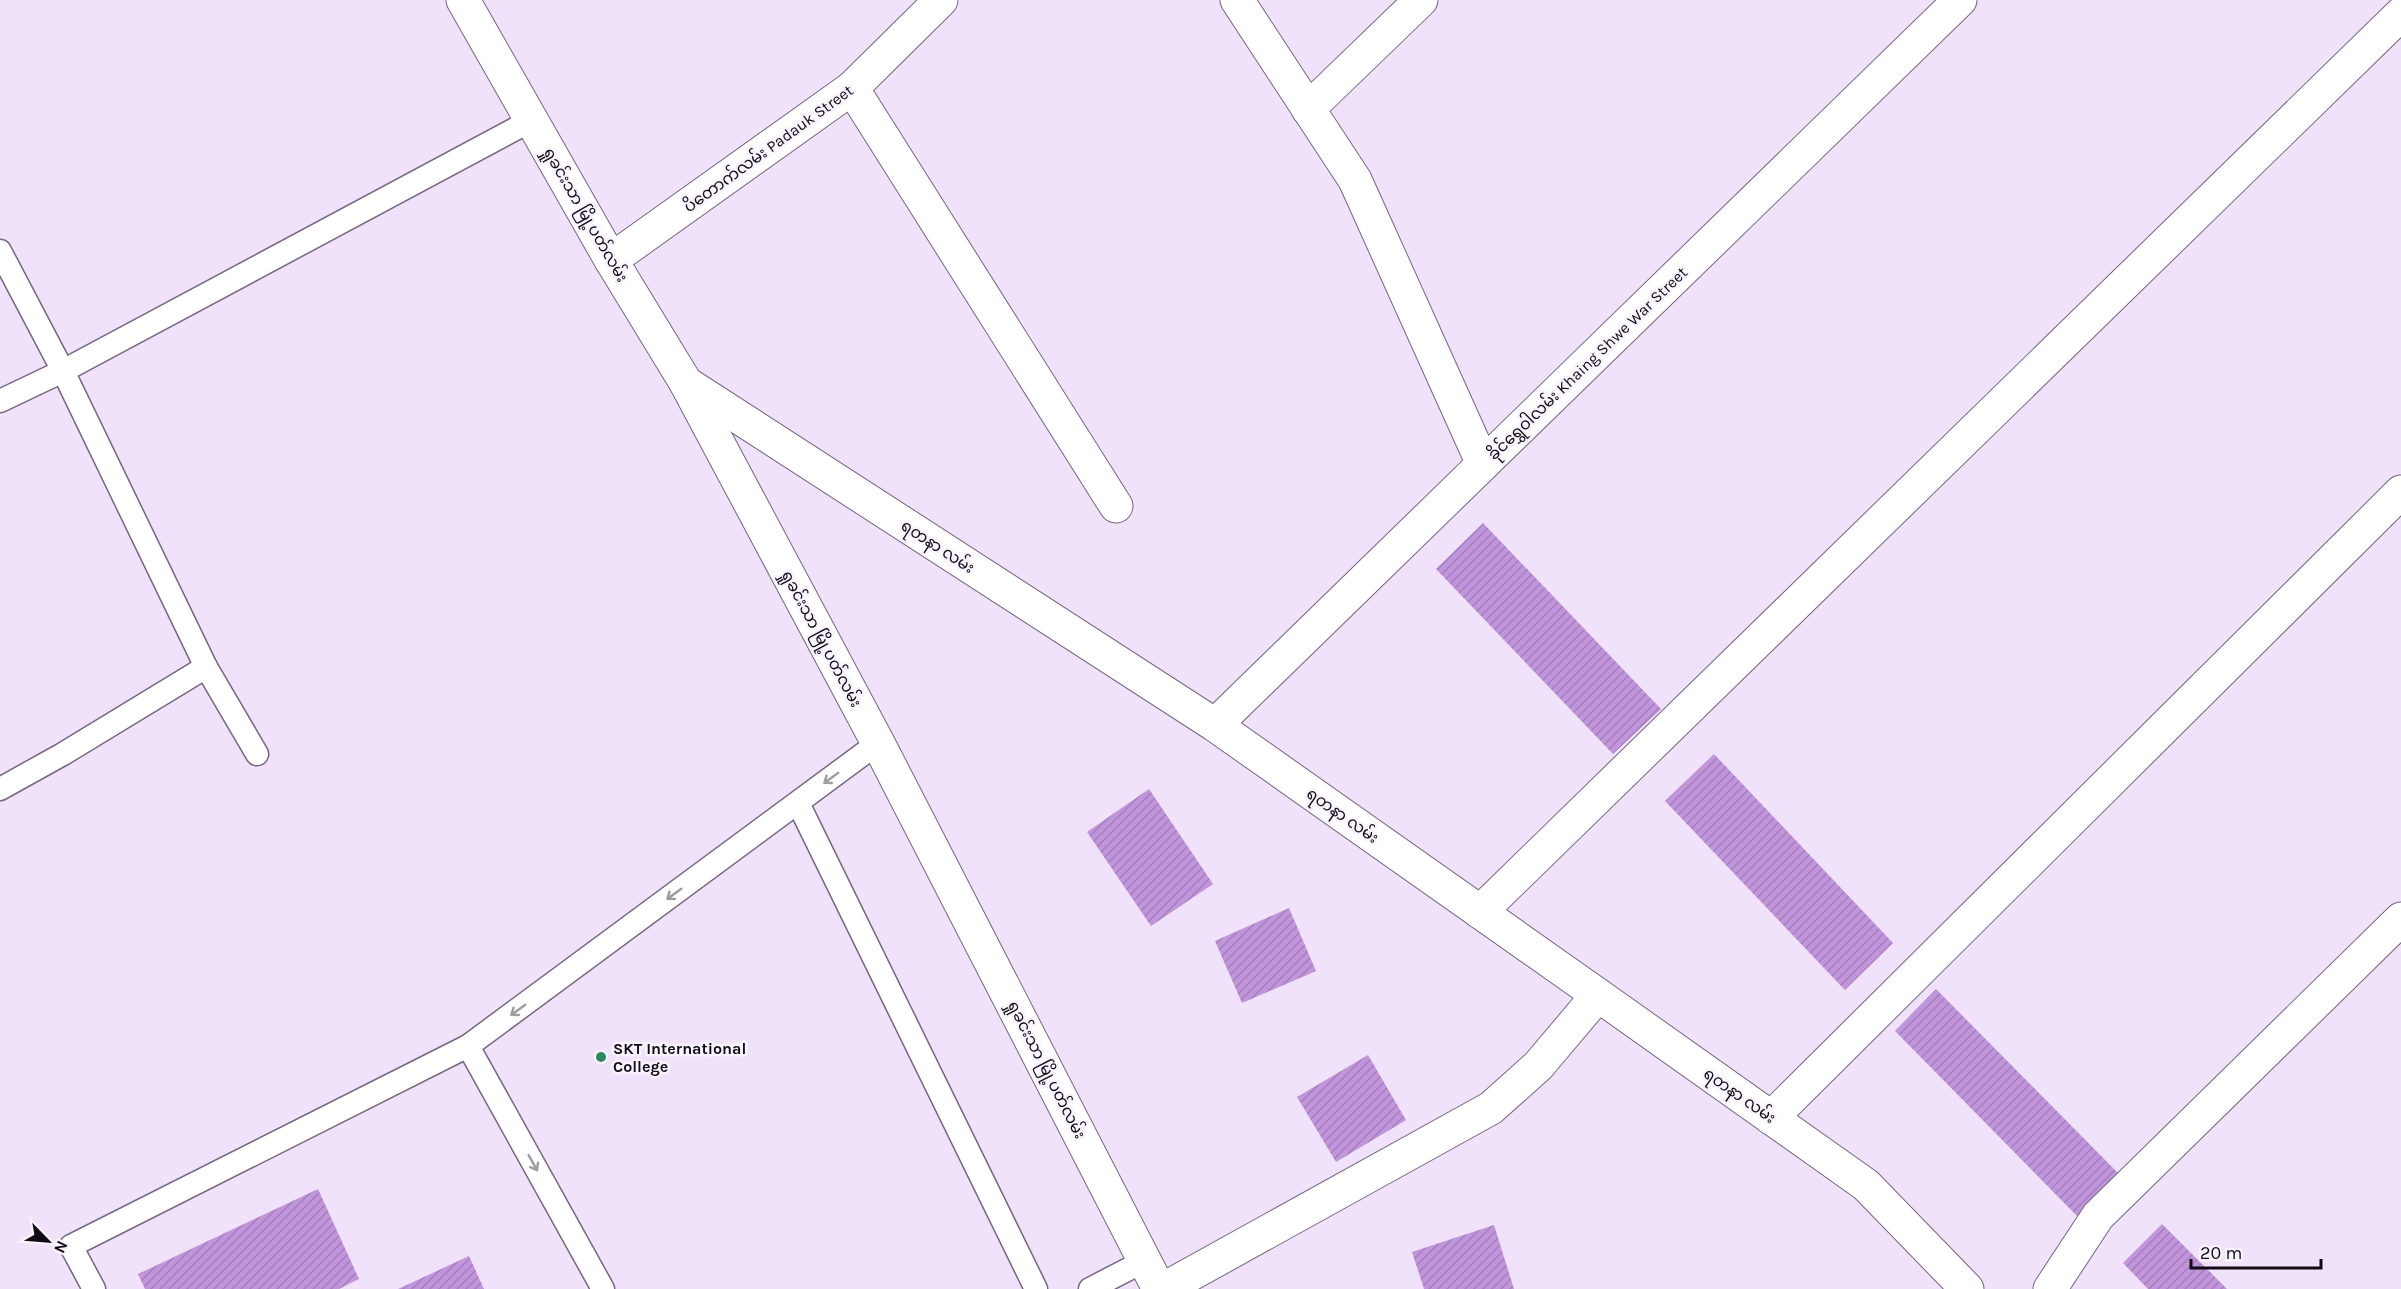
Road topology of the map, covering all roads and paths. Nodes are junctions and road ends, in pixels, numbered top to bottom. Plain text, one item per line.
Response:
1 (463, 0) edge
2 (941, 0) edge
3 (1237, 0) edge
4 (1421, 0) edge
5 (1959, 0) edge
6 (2401, 15) edge
7 (852, 88) junction
8 (1308, 109) junction
9 (532, 120) junction
10 (0, 252) edge
11 (611, 260) junction
12 (63, 371) junction
13 (686, 383) junction
14 (0, 401) edge
15 (1483, 464) junction
16 (2401, 492) edge
17 (1116, 506) dead end
18 (206, 667) junction
19 (1215, 725) junction
20 (878, 743) junction
21 (257, 754) dead end
22 (0, 789) edge
23 (798, 803) junction
24 (1480, 912) junction
25 (2401, 919) edge
26 (1598, 995) junction
27 (468, 1047) junction
28 (1771, 1118) junction
29 (1152, 1275) edge
30 (94, 1289) edge
31 (603, 1289) edge
32 (1036, 1289) edge
33 (1090, 1289) edge
34 (1164, 1289) edge
35 (1967, 1289) edge
36 (2050, 1289) edge

1 - 9 street, ရှုခင်းသာ မြို့ပတ်လမ်း
2 - 7 street, ပိတောက်လမ်း Padauk Street
3 - 8 street
4 - 8 street
5 - 15 street, ခိုင်ရွှေဝါလမ်း Khaing Shwe War Street
6 - 24 street
7 - 11 street, ပိတောက်လမ်း Padauk Street
7 - 17 street
8 - 15 street
9 - 11 street, ရှုခင်းသာ မြို့ပတ်လမ်း
9 - 12 lane
10 - 12 lane
11 - 13 street, ရှုခင်းသာ မြို့ပတ်လမ်း
12 - 14 lane
12 - 18 lane
13 - 19 street, ရတနာ လမ်း
13 - 20 street, ရှုခင်းသာ မြို့ပတ်လမ်း
15 - 19 street, ခိုင်ရွှေဝါလမ်း Khaing Shwe War Street
16 - 28 street
18 - 21 lane
18 - 22 lane
19 - 24 street, ရတနာ လမ်း
20 -> 23 lane
20 - 29 street, ရှုခင်းသာ မြို့ပတ်လမ်း
23 -> 27 lane
23 - 32 lane
24 - 26 street, ရတနာ လမ်း
25 - 36 street
26 - 28 street, ရတနာ လမ်း
26 - 34 street
27 - 30 lane
27 -> 31 lane
28 - 35 street, ရတနာ လမ်း
29 - 33 lane

